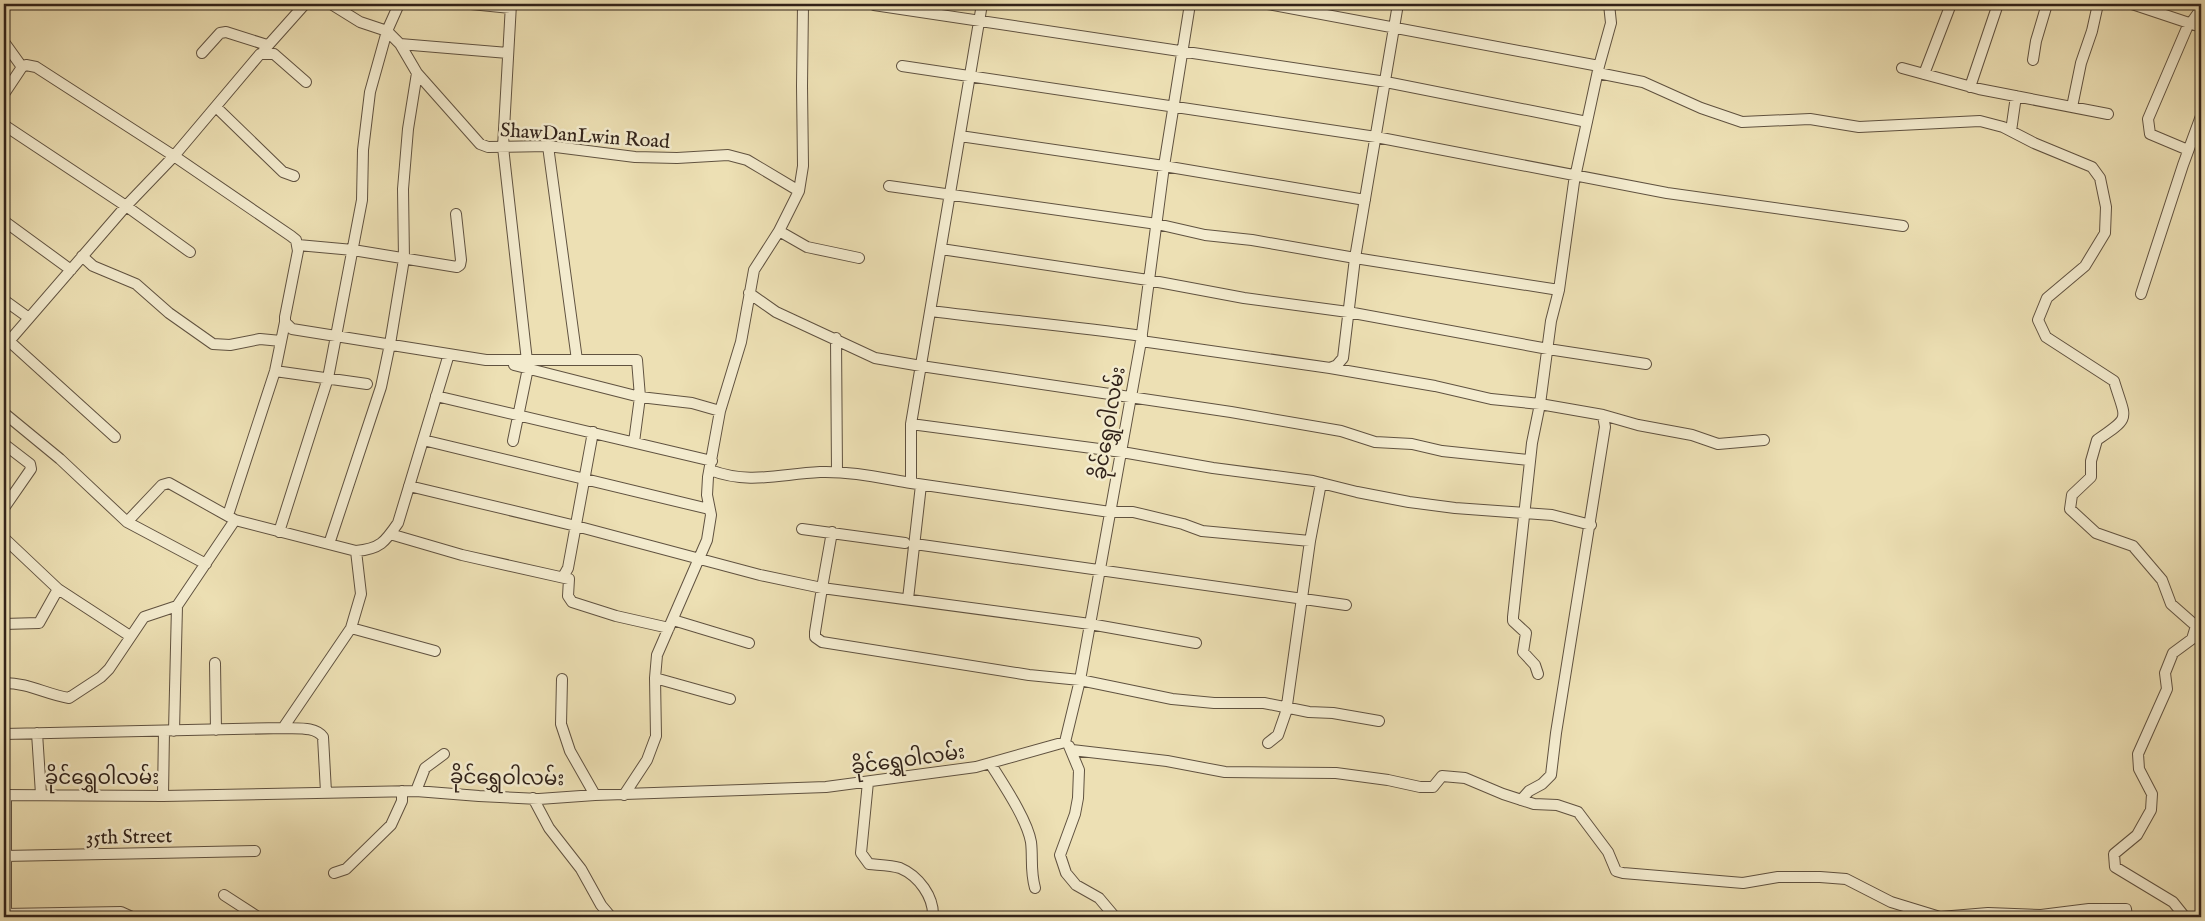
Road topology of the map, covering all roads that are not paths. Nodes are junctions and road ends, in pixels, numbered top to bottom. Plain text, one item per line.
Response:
1 (305, 4) edge
2 (331, 4) edge
3 (399, 4) edge
4 (471, 4) edge
5 (803, 4) edge
6 (982, 4) edge
7 (1190, 4) edge
8 (1268, 4) edge
9 (1398, 4) edge
10 (1609, 4) edge
11 (1951, 4) edge
12 (1998, 4) edge
13 (2047, 4) edge
14 (2098, 4) edge
15 (2132, 4) edge
16 (874, 5) dead end
17 (511, 6) edge
18 (2143, 6) edge
19 (2201, 9) edge
20 (979, 20) junction
21 (2194, 24) edge
22 (1394, 27) junction
23 (387, 31) junction
24 (4, 42) edge
25 (400, 44) junction
26 (268, 45) junction
27 (202, 53) dead end
28 (508, 53) junction
29 (1184, 53) junction
30 (260, 54) junction
31 (2033, 60) dead end
32 (902, 66) dead end
33 (22, 67) junction
34 (1902, 68) dead end
35 (1599, 69) junction
36 (417, 73) junction
37 (1924, 74) junction
38 (970, 77) junction
39 (306, 82) dead end
40 (1386, 82) junction
41 (1970, 87) junction
42 (4, 94) edge
43 (2016, 96) junction
44 (216, 107) junction
45 (2072, 107) junction
46 (1174, 108) junction
47 (2108, 114) dead end
48 (2201, 116) edge
49 (1587, 122) junction
50 (4, 125) edge
51 (2011, 131) junction
52 (960, 136) junction
53 (1376, 137) junction
54 (2197, 140) edge
55 (548, 146) junction
56 (503, 147) junction
57 (2188, 150) junction
58 (174, 156) junction
59 (1164, 166) junction
60 (294, 176) dead end
61 (1576, 176) junction
62 (890, 186) dead end
63 (799, 191) junction
64 (950, 194) junction
65 (1366, 200) junction
66 (126, 206) junction
67 (456, 214) dead end
68 (4, 221) edge
69 (1157, 224) junction
70 (1903, 226) dead end
71 (779, 231) junction
72 (298, 244) junction
73 (941, 249) junction
74 (352, 250) junction
75 (190, 252) dead end
76 (82, 256) junction
77 (859, 258) dead end
78 (1355, 258) junction
79 (404, 259) junction
80 (71, 270) junction
81 (1148, 280) junction
82 (1559, 290) junction
83 (749, 293) junction
84 (2141, 294) dead end
85 (4, 300) edge
86 (931, 310) junction
87 (1348, 312) junction
88 (29, 318) junction
89 (285, 322) junction
90 (337, 335) junction
91 (836, 338) junction
92 (1142, 339) junction
93 (281, 341) junction
94 (6, 344) edge
95 (390, 344) junction
96 (1548, 349) junction
97 (448, 354) junction
98 (577, 360) junction
99 (528, 364) junction
100 (1646, 364) dead end
101 (921, 366) junction
102 (1330, 368) junction
103 (275, 371) junction
104 (328, 378) junction
105 (367, 384) dead end
106 (436, 396) junction
107 (640, 397) junction
108 (1130, 397) junction
109 (1540, 404) junction
110 (720, 411) junction
111 (4, 413) edge
112 (518, 415) junction
113 (1603, 415) junction
114 (911, 424) junction
115 (593, 432) junction
116 (115, 437) dead end
117 (422, 440) junction
118 (1764, 440) dead end
119 (513, 441) dead end
120 (634, 442) junction
121 (4, 444) edge
122 (1122, 452) junction
123 (1530, 460) junction
124 (711, 466) junction
125 (837, 472) junction
126 (585, 478) junction
127 (1321, 482) junction
128 (916, 484) junction
129 (409, 486) junction
130 (4, 508) edge
131 (709, 508) junction
132 (1110, 512) junction
133 (1523, 512) junction
134 (232, 518) junction
135 (127, 522) junction
136 (1591, 525) junction
137 (576, 526) junction
138 (802, 529) dead end
139 (279, 532) junction
140 (832, 532) junction
141 (390, 534) junction
142 (4, 538) edge
143 (1310, 540) junction
144 (910, 543) junction
145 (329, 544) junction
146 (356, 551) junction
147 (698, 558) junction
148 (206, 564) junction
149 (1100, 569) junction
150 (563, 577) junction
151 (822, 588) junction
152 (58, 589) junction
153 (908, 599) junction
154 (1302, 599) junction
155 (1346, 605) dead end
156 (177, 606) junction
157 (4, 624) edge
158 (671, 624) junction
159 (1090, 624) junction
160 (351, 628) junction
161 (130, 636) junction
162 (1196, 642) dead end
163 (750, 643) dead end
164 (435, 651) dead end
165 (215, 663) dead end
166 (1538, 674) dead end
167 (655, 678) junction
168 (562, 679) dead end
169 (1080, 680) junction
170 (4, 683) edge
171 (730, 699) dead end
172 (1286, 708) junction
173 (1379, 721) dead end
174 (283, 728) junction
175 (216, 730) junction
176 (169, 731) junction
177 (37, 733) junction
178 (4, 734) edge
179 (1065, 742) junction
180 (1268, 743) dead end
181 (1072, 750) junction
182 (444, 754) dead end
183 (990, 763) junction
184 (868, 782) junction
185 (402, 791) junction
186 (416, 791) junction
187 (326, 792) junction
188 (41, 794) junction
189 (624, 794) junction
190 (5, 795) edge
191 (595, 795) junction
192 (163, 796) junction
193 (533, 798) junction
194 (1521, 800) junction
195 (255, 851) dead end
196 (5, 856) edge
197 (334, 873) dead end
198 (1035, 888) dead end
199 (224, 895) dead end
200 (5, 915) edge
201 (132, 917) edge
202 (258, 917) edge
203 (611, 917) edge
204 (933, 917) edge
205 (1115, 917) edge
206 (2127, 917) edge
207 (2185, 917) edge

1 - 26 street
2 - 23 street, ShawDanLwin Road
3 - 23 street
4 - 17 street
5 - 63 street
6 - 20 street
7 - 29 street, ခိုင်ရွှေဝါလမ်း
8 - 22 street
9 - 22 street
10 - 35 street
11 - 37 street
12 - 41 street
13 - 31 street
14 - 45 street
15 - 18 street
16 - 20 street
17 - 28 street
18 - 21 street
19 - 21 street
20 - 29 street
20 - 38 street
21 - 57 street
22 - 35 street
22 - 40 street
23 - 25 street, ShawDanLwin Road
23 - 74 street
24 - 33 street
25 - 28 street
25 - 36 street, ShawDanLwin Road
26 - 27 street
26 - 30 street
28 - 56 street
29 - 40 street
29 - 46 street, ခိုင်ရွှေဝါလမ်း
30 - 39 street
30 - 44 street
32 - 38 street
33 - 42 street
33 - 58 street
34 - 37 street
35 - 49 street
35 - 51 street
36 - 56 street, ShawDanLwin Road
36 - 79 street
37 - 41 street
38 - 46 street
38 - 52 street
40 - 49 street
40 - 53 street
41 - 43 street
43 - 45 street
43 - 51 street
44 - 58 street
44 - 60 street
45 - 47 street
46 - 53 street
46 - 59 street, ခိုင်ရွှေဝါလမ်း
48 - 54 street
49 - 61 street
50 - 66 street
51 - 207 street
52 - 59 street
52 - 64 street
53 - 61 street
53 - 65 street
54 - 57 street
55 - 56 street, ShawDanLwin Road
55 - 63 street, ShawDanLwin Road
55 - 98 street
56 - 99 street
57 - 84 street
58 - 66 street
58 - 72 street
59 - 65 street
59 - 69 street, ခိုင်ရွှေဝါလမ်း
61 - 70 street
61 - 82 street
62 - 64 street
63 - 71 street
64 - 69 street
64 - 73 street
65 - 78 street
66 - 75 street
66 - 76 street
67 - 79 street
68 - 80 street
69 - 78 street
69 - 81 street, ခိုင်ရွှေဝါလမ်း
71 - 77 street
71 - 83 street
72 - 74 street
72 - 89 street
73 - 81 street
73 - 86 street
74 - 79 street
74 - 90 street
76 - 80 street
76 - 93 street
78 - 82 street
78 - 87 street
79 - 95 street
80 - 88 street
81 - 87 street
81 - 92 street, ခိုင်ရွှေဝါလမ်း
82 - 96 street
83 - 91 street
83 - 110 street
85 - 88 street
86 - 92 street
86 - 101 street
87 - 96 street
87 - 102 street
88 - 94 street
89 - 90 street
89 - 93 street
90 - 95 street
90 - 104 street
91 - 101 street
91 - 125 street
92 - 102 street
92 - 108 street, ခိုင်ရွှေဝါလမ်း
93 - 103 street
94 - 116 street
95 - 97 street
95 - 145 street
96 - 100 street
96 - 109 street
97 - 99 street
97 - 106 street
98 - 99 street
98 - 107 street
99 - 107 street
99 - 112 street
101 - 108 street
101 - 114 street
102 - 109 street
103 - 104 street
103 - 134 street
104 - 105 street
104 - 139 street
106 - 112 street
106 - 117 street
107 - 110 street
107 - 120 street
108 - 122 street, ခိုင်ရွှေဝါလမ်း
108 - 123 street
109 - 113 street
109 - 123 street
110 - 124 street
111 - 135 street
112 - 115 street
112 - 119 street
113 - 118 street
113 - 136 street
114 - 122 street
114 - 128 street
115 - 120 street
115 - 126 street
117 - 126 street
117 - 129 street
120 - 124 street
121 - 130 street
122 - 127 street
122 - 132 street, ခိုင်ရွှေဝါလမ်း
123 - 133 street
124 - 125 street
124 - 131 street
125 - 128 street
126 - 131 street
126 - 137 street
127 - 133 street
127 - 143 street
128 - 132 street
128 - 144 street
129 - 137 street
129 - 141 street
131 - 147 street
132 - 143 street
132 - 149 street, ခိုင်ရွှေဝါလမ်း
133 - 136 street
133 - 166 street
134 - 135 street
134 - 139 street
134 - 148 street
135 - 148 street
136 - 194 street
137 - 147 street
137 - 150 street
138 - 140 street
139 - 145 street
140 - 144 street
140 - 151 street
141 - 146 street
141 - 150 street
142 - 152 street
143 - 154 street
144 - 149 street
144 - 153 street
145 - 146 street
146 - 160 street
147 - 151 street
147 - 158 street
148 - 156 street
149 - 154 street
149 - 159 street, ခိုင်ရွှေဝါလမ်း
150 - 158 street
151 - 153 street
151 - 169 street
152 - 157 street
152 - 161 street
153 - 159 street
154 - 155 street
154 - 172 street
156 - 161 street
156 - 176 street
158 - 163 street
158 - 167 street
159 - 162 street
159 - 169 street, ခိုင်ရွှေဝါလမ်း
160 - 164 street
160 - 174 street
161 - 170 street
165 - 175 street
167 - 171 street
167 - 189 street
168 - 191 street
169 - 172 street
169 - 179 street, ခိုင်ရွှေဝါလမ်း
172 - 173 street
172 - 180 street
174 - 175 street
174 - 187 street
175 - 176 street
176 - 177 street
176 - 192 street
177 - 178 street
177 - 188 street
179 - 181 street
179 - 183 street, ခိုင်ရွှေဝါလမ်း
181 - 194 street
181 - 205 street
182 - 186 street
183 - 184 street, ခိုင်ရွှေဝါလမ်း
183 - 198 street
184 - 189 street, ခိုင်ရွှေဝါလမ်း
184 - 204 street
185 - 186 street, ခိုင်ရွှေဝါလမ်း
185 - 187 street, ခိုင်ရွှေဝါလမ်း
185 - 197 street
186 - 193 street, ခိုင်ရွှေဝါလမ်း
187 - 192 street, ခိုင်ရွှေဝါလမ်း
188 - 190 street, ခိုင်ရွှေဝါလမ်း
188 - 192 street, ခိုင်ရွှေဝါလမ်း
189 - 191 street, ခိုင်ရွှေဝါလမ်း
190 - 196 street
191 - 193 street, ခိုင်ရွှေဝါလမ်း
193 - 203 street
194 - 206 street
195 - 196 street, 35th Street
196 - 200 street
199 - 202 street
200 - 201 street

